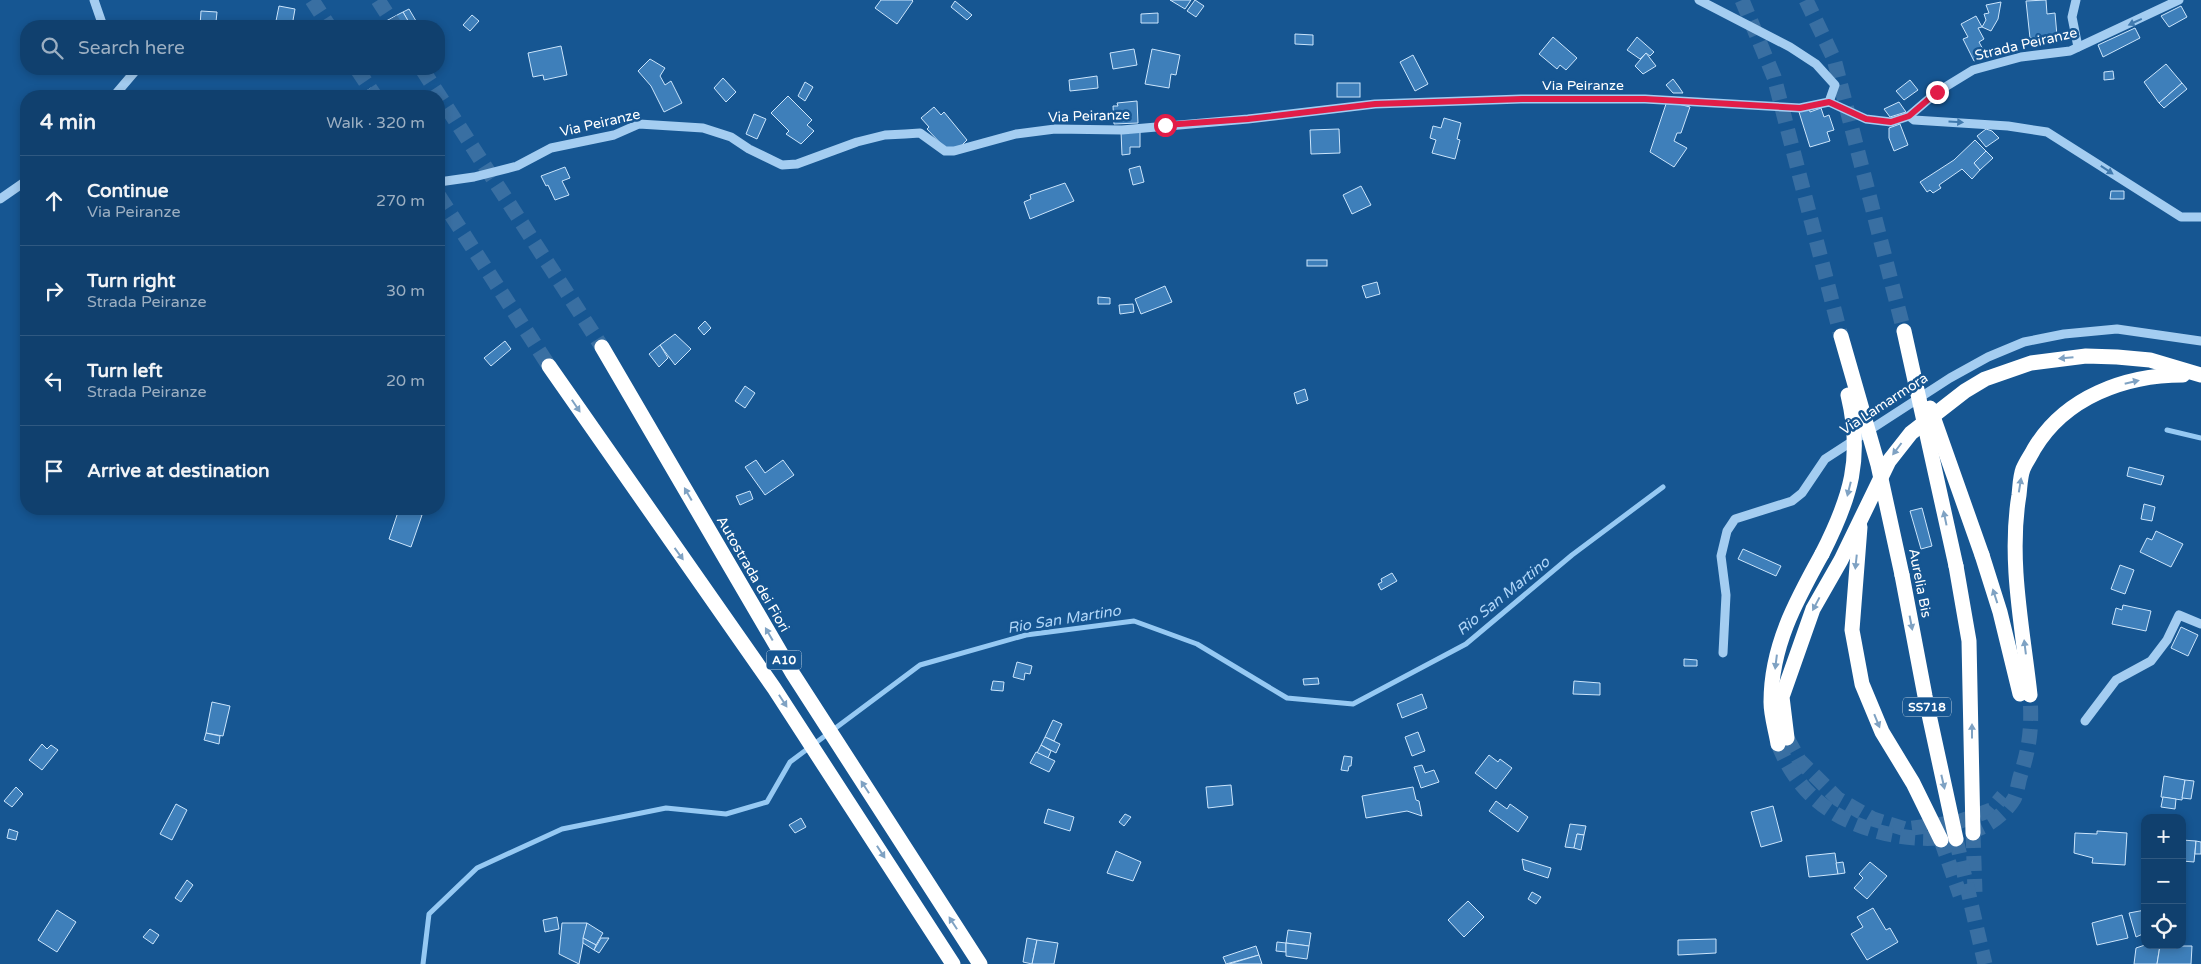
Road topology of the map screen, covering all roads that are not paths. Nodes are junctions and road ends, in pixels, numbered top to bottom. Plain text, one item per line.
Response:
1 (94, 0) edge
2 (1699, 0) edge
3 (2076, 0) edge
4 (2179, 0) edge
5 (101, 20) edge
6 (2078, 47) junction
7 (131, 75) edge
8 (119, 90) edge
9 (1829, 102) junction
10 (1909, 116) junction
11 (445, 181) edge
12 (20, 185) edge
13 (0, 199) edge
14 (2201, 217) edge
15 (2201, 341) edge
16 (602, 347) tunnel mouth
17 (548, 366) tunnel mouth
18 (2200, 375) edge
19 (1861, 514) junction
20 (2201, 624) edge
21 (1723, 652) dead end
22 (2085, 721) dead end
23 (1973, 833) tunnel mouth
24 (953, 964) edge
25 (980, 964) edge

1 - 5 street
2 - 9 street
3 - 6 street
4 -> 6 street, Strada Peiranze
6 - 10 street, Strada Peiranze
7 - 8 street
9 - 10 street, Strada Peiranze
9 - 11 street, Via Peiranze
10 -> 14 street
12 - 13 street
15 - 21 street, Via Lamarmora
25 -> 16 highway, Autostrada dei Fiori / A10
17 -> 24 highway, A10
18 -> 19 highway
23 -> 18 highway, bridge
19 - 19 highway, Aurelia Bis / SS718, bridge
20 - 22 street

